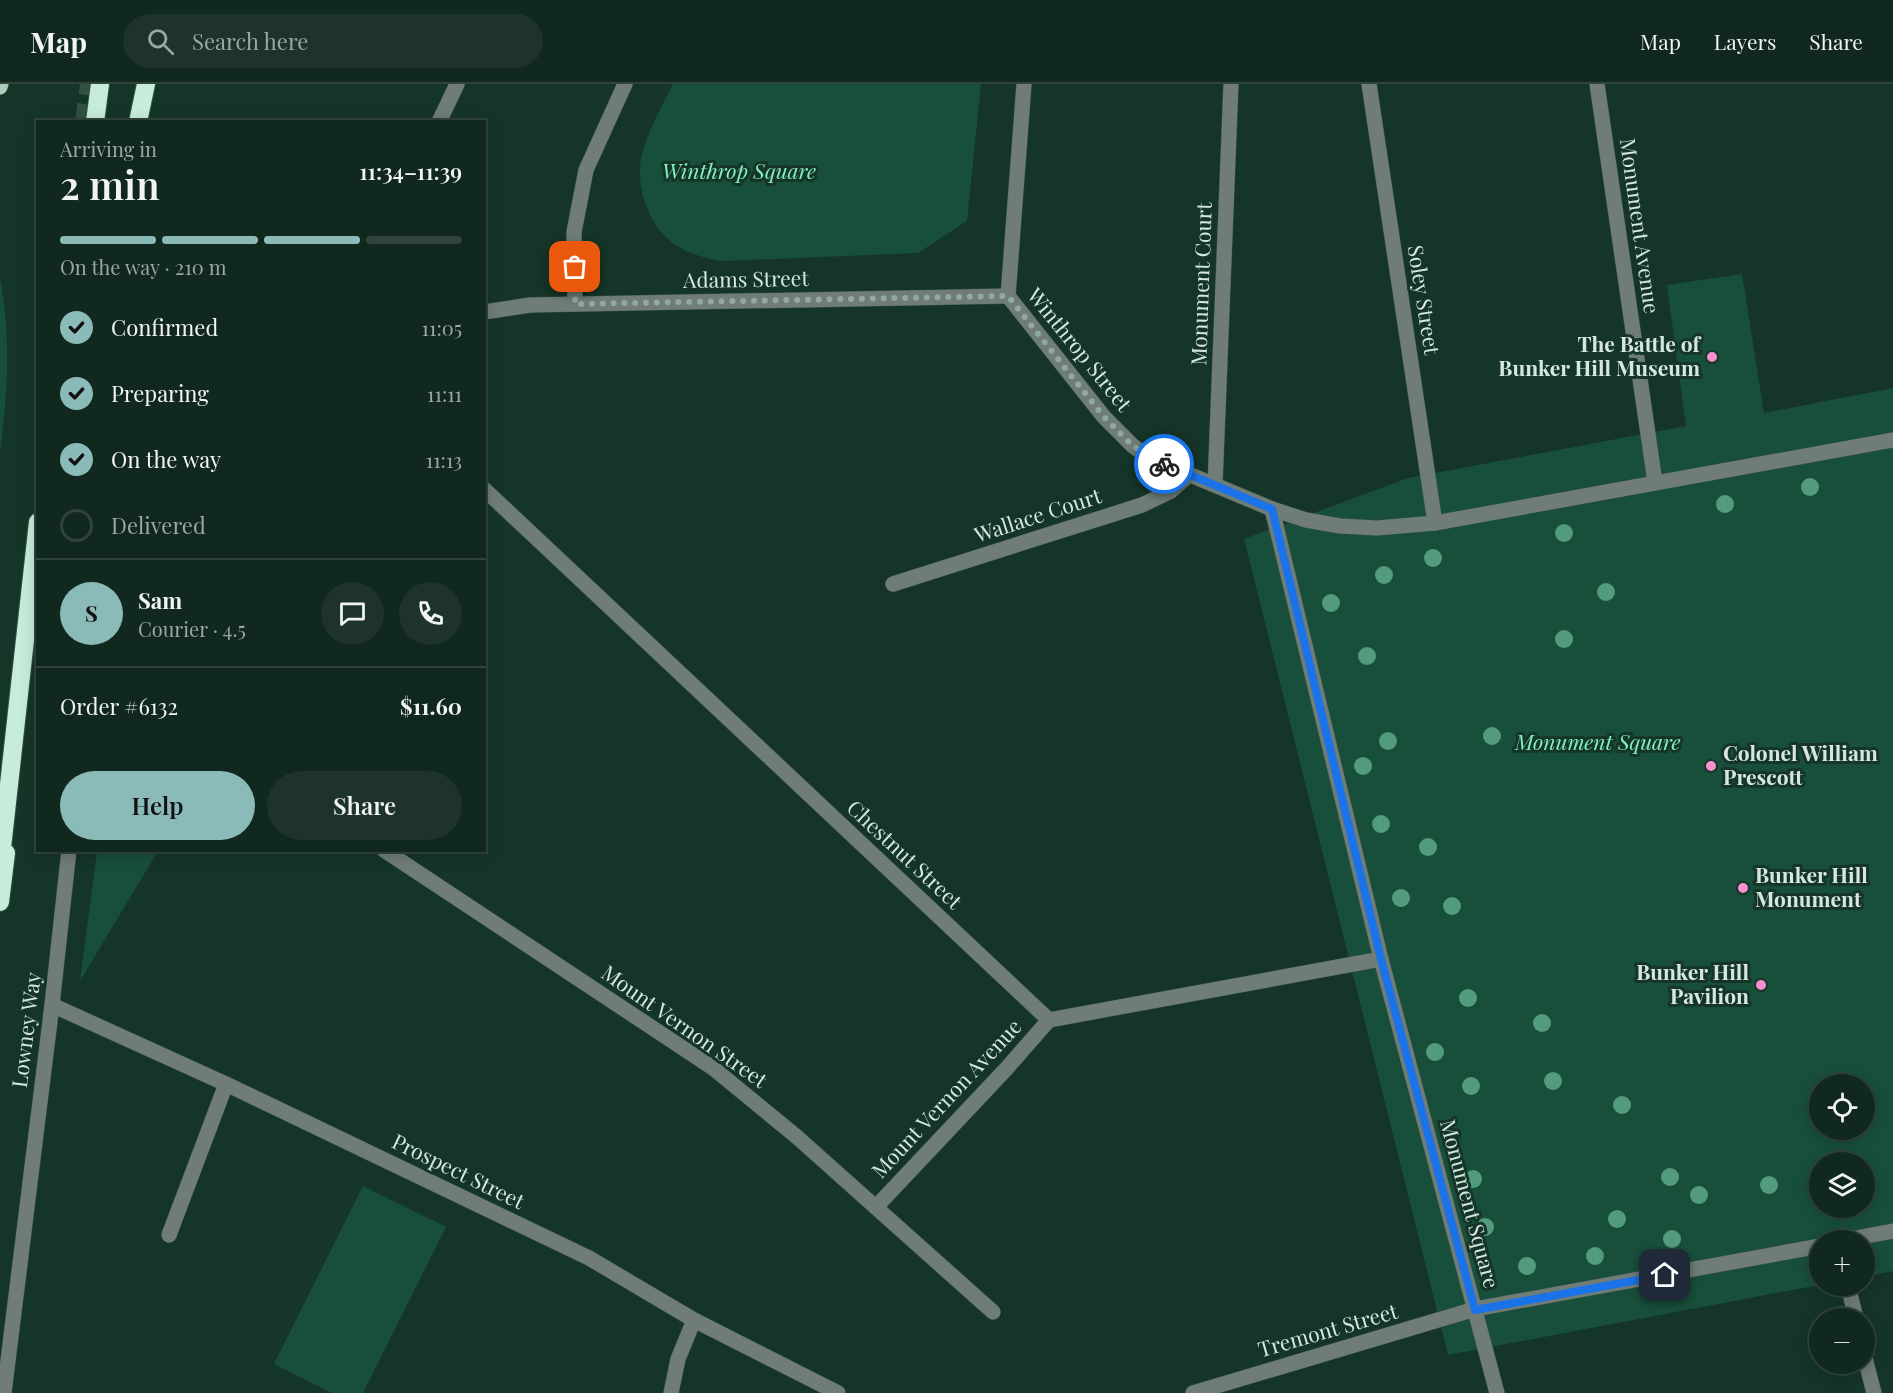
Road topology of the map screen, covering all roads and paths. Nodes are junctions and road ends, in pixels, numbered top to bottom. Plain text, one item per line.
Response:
1 (100, 84) edge
2 (146, 84) edge
3 (458, 84) edge
4 (625, 84) edge
5 (1024, 84) edge
6 (1231, 84) edge
7 (1369, 84) edge
8 (1597, 84) edge
9 (95, 120) edge
10 (138, 120) edge
11 (441, 120) edge
12 (1008, 296) junction
13 (575, 304) junction
14 (486, 312) edge
15 (1893, 440) edge
16 (1189, 475) junction
17 (1655, 482) junction
18 (1215, 485) junction
19 (486, 491) edge
20 (1272, 509) junction
21 (1435, 523) junction
22 (36, 540) edge
23 (893, 584) dead end
24 (36, 607) edge
25 (69, 852) edge
26 (387, 852) edge
27 (0, 866) edge
28 (0, 902) edge
29 (1381, 959) junction
30 (52, 1005) junction
31 (1049, 1020) junction
32 (226, 1084) junction
33 (876, 1207) junction
34 (1893, 1231) edge
35 (1875, 1234) edge
36 (169, 1236) dead end
37 (1809, 1248) edge
38 (1475, 1310) junction
39 (993, 1312) dead end
40 (694, 1320) junction
41 (1869, 1374) edge
42 (1201, 1392) edge
43 (4, 1393) edge
44 (671, 1393) edge
45 (838, 1393) edge
46 (1497, 1393) edge
47 (1874, 1393) edge

1 - 9 highway
2 - 10 highway
3 - 11 street
4 - 13 street
5 - 12 street, Winthrop Street
6 - 18 street, Monument Court
7 - 21 street, Soley Street
8 - 17 street, Monument Avenue
12 - 13 street, Adams Street
12 - 16 street, Winthrop Street
13 - 14 street, Adams Street
15 - 17 street
16 - 18 street, Winthrop Street
16 - 23 street, Wallace Court
17 - 21 street
18 - 20 street, Winthrop Street
19 - 31 street, Chestnut Street
20 - 21 street
20 - 29 street, Monument Square
22 - 27 highway
24 - 28 highway
25 - 30 street, Lowney Way
26 - 33 street, Mount Vernon Street
29 - 31 street
29 - 38 street, Monument Square
30 - 32 street, Prospect Street
30 - 43 street, Lowney Way
31 - 33 street, Mount Vernon Avenue
32 - 36 street
32 - 40 street, Prospect Street
33 - 39 street, Mount Vernon Street
34 - 35 street
37 - 38 street, Monument Square
38 - 42 street, Tremont Street
38 - 46 street
40 - 44 street
40 - 45 street, Prospect Street
41 - 47 street

